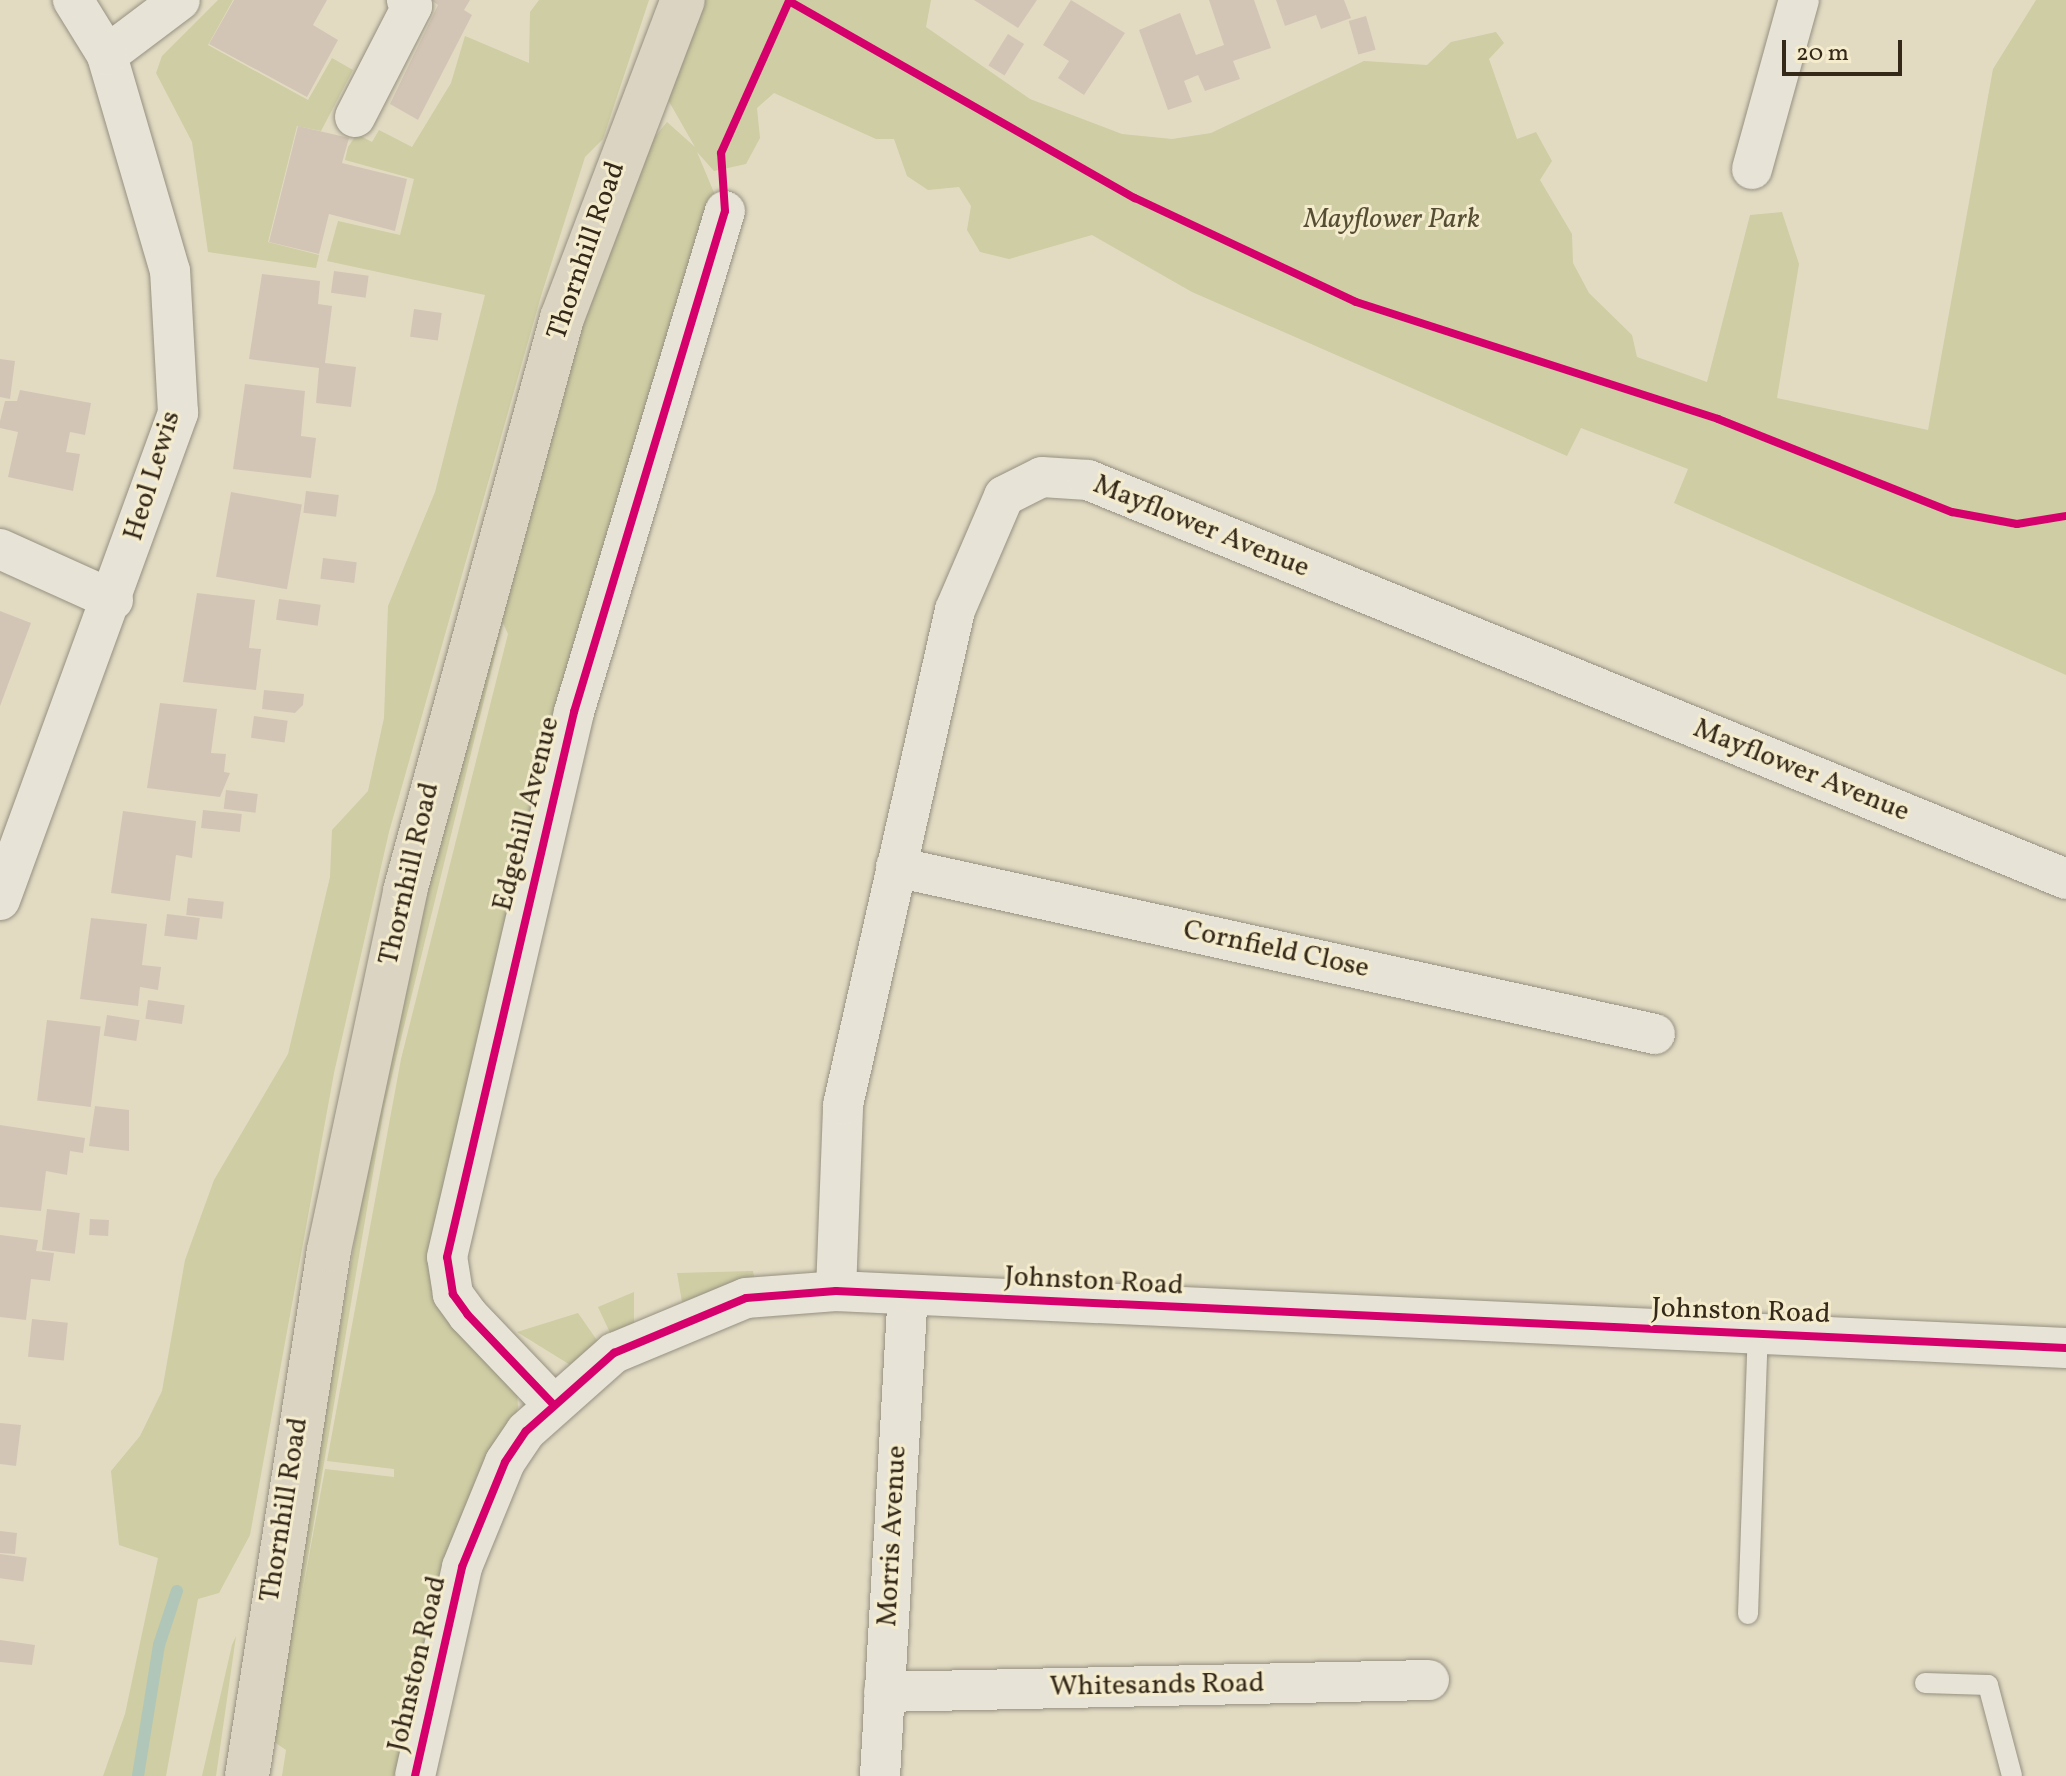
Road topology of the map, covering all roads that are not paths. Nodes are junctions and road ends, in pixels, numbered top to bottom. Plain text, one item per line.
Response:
1 (73, 0) edge
2 (180, 0) edge
3 (407, 0) edge
4 (683, 0) edge
5 (1799, 0) edge
6 (107, 55) junction
7 (355, 117) dead end
8 (1752, 169) dead end
9 (725, 211) dead end
10 (0, 549) edge
11 (113, 600) junction
12 (896, 867) junction
13 (2066, 879) edge
14 (0, 900) edge
15 (1655, 1034) dead end
16 (836, 1291) junction
17 (908, 1297) junction
18 (1758, 1334) junction
19 (2066, 1348) edge
20 (552, 1403) junction
21 (1748, 1614) dead end
22 (1429, 1680) dead end
23 (1925, 1683) dead end
24 (884, 1692) junction
25 (247, 1776) edge
26 (415, 1776) edge
27 (880, 1776) edge
28 (2012, 1776) edge

1 - 6 street, Heol Lewis
2 - 6 street
3 - 7 street
4 - 25 main road, Thornhill Road
5 - 8 street
6 - 11 street, Heol Lewis
9 - 20 street, Edgehill Avenue
10 - 11 street
11 - 14 street, Heol Lewis
12 - 13 street, Mayflower Avenue
12 - 15 street, Cornfield Close
12 - 16 street, Mayflower Avenue
16 - 17 street, Johnston Road
16 - 20 street, Johnston Road
17 - 18 street, Johnston Road
17 - 24 street, Morris Avenue
18 - 19 street, Johnston Road
18 - 21 lane
20 - 26 street, Johnston Road
22 - 24 street, Whitesands Road
23 - 28 lane
24 - 27 street, Morris Avenue

